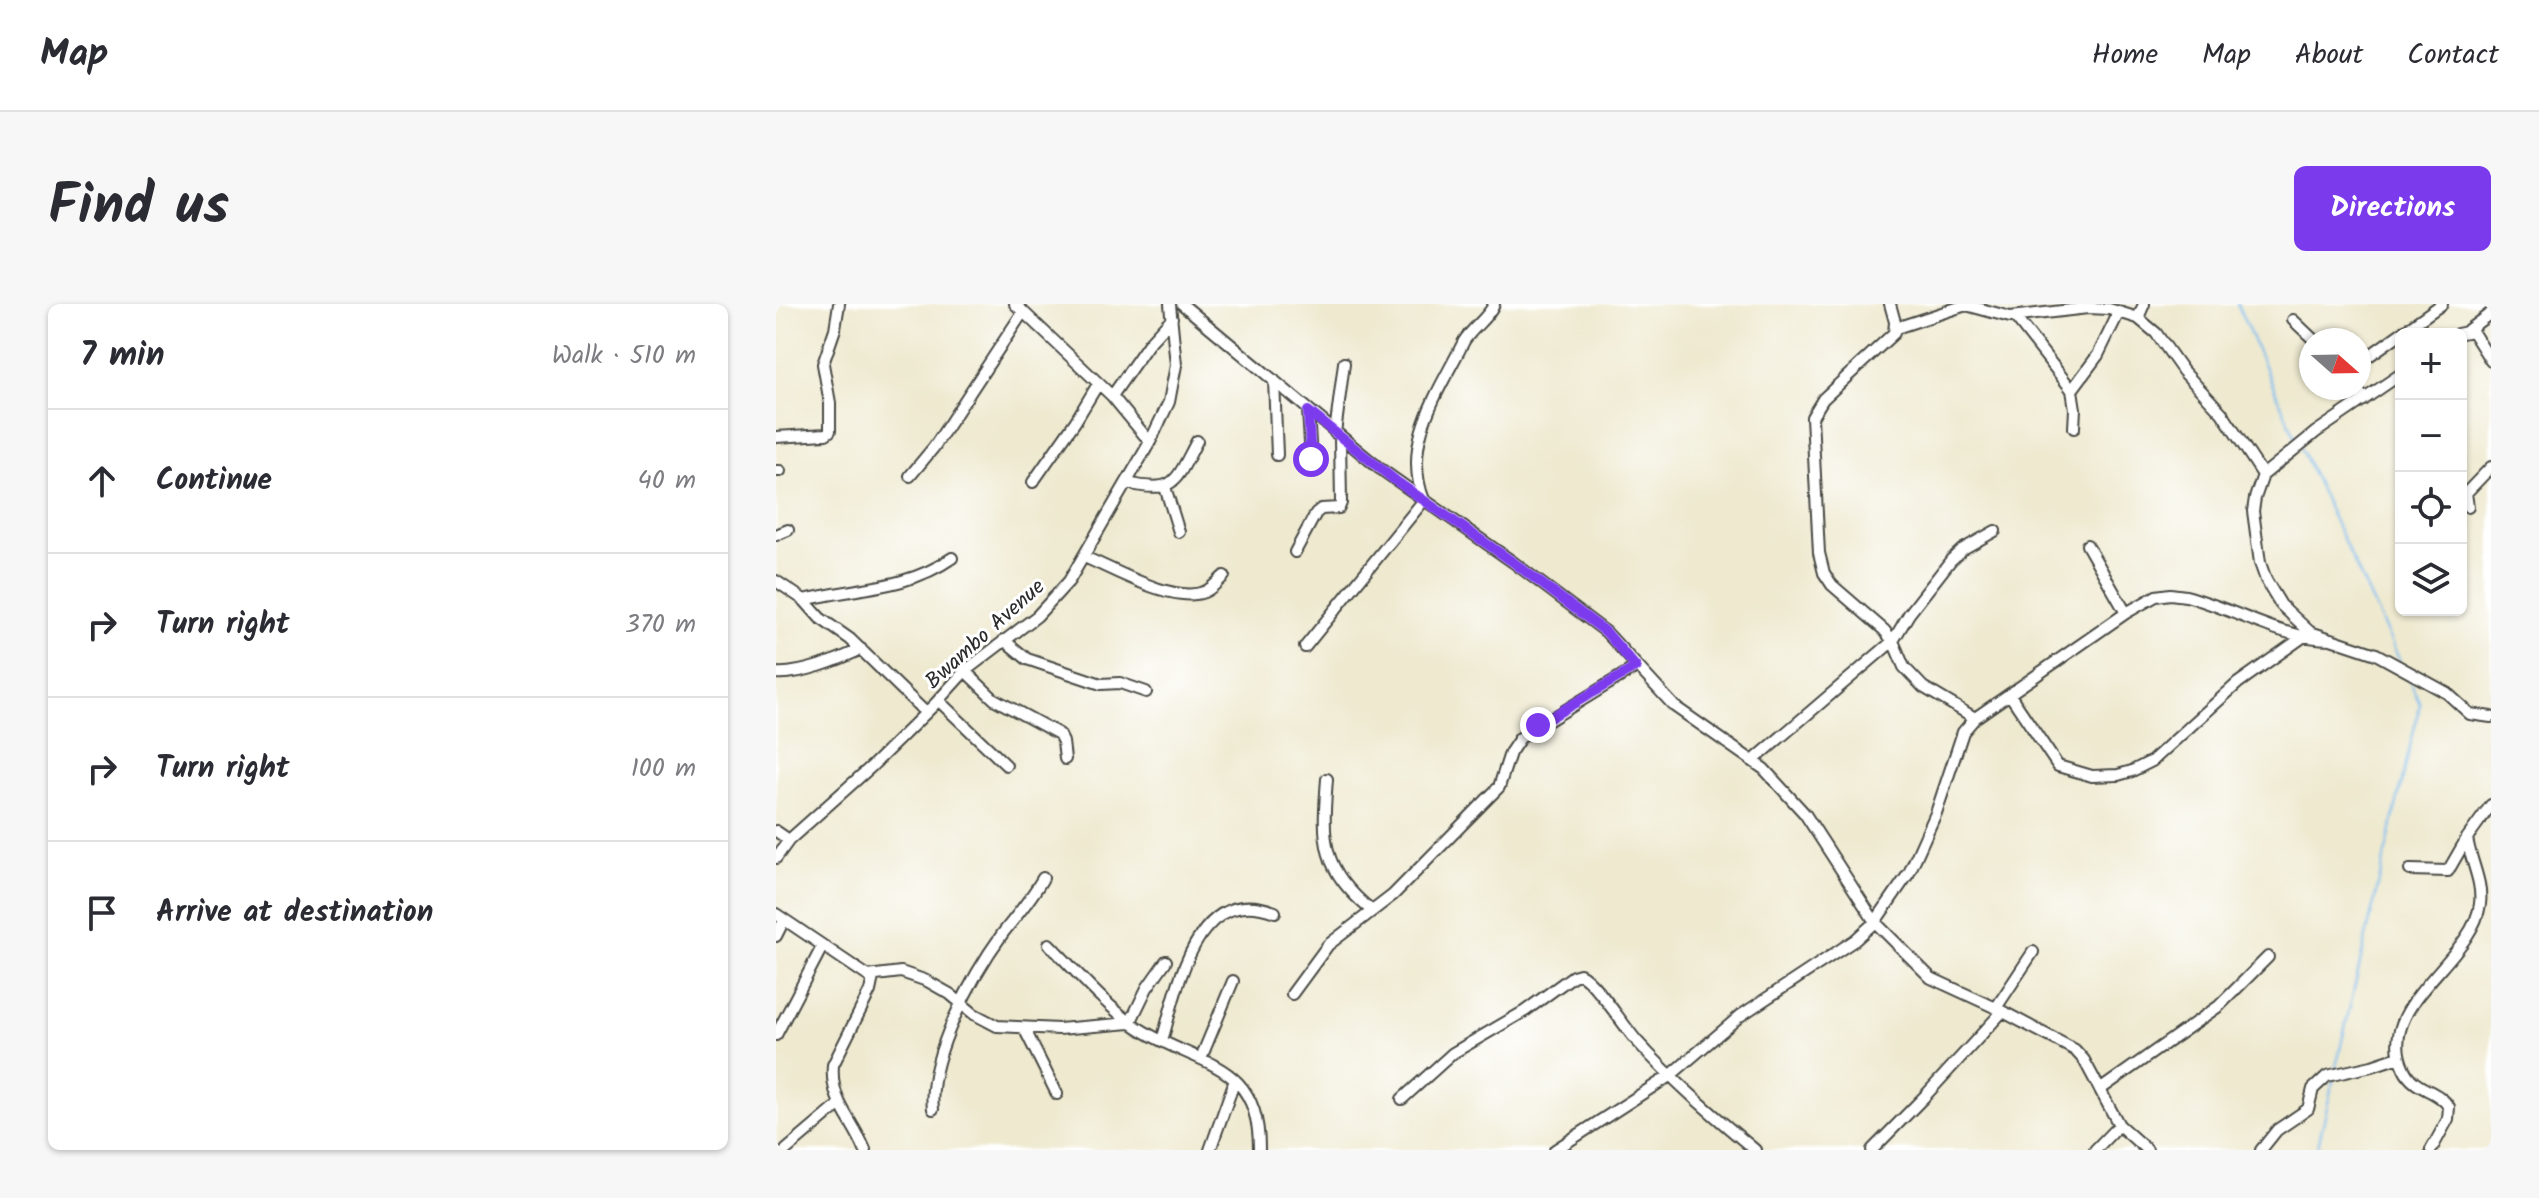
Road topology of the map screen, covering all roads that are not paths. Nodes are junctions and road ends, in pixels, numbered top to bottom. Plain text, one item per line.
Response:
1 (839, 304) edge
2 (1170, 304) edge
3 (1182, 304) edge
4 (1494, 304) edge
5 (1890, 304) edge
6 (2144, 304) edge
7 (2442, 304) edge
8 (1019, 308) edge
9 (2119, 312) junction
10 (2491, 313) edge
11 (2015, 317) junction
12 (1172, 318) junction
13 (2138, 318) junction
14 (2293, 320) dead end
15 (1896, 328) junction
16 (2301, 328) edge
17 (2467, 329) edge
18 (2467, 333) edge
19 (2371, 354) edge
20 (2491, 361) edge
21 (1344, 363) dead end
22 (2395, 378) edge
23 (1274, 380) junction
24 (1098, 384) junction
25 (2072, 390) junction
26 (2371, 395) edge
27 (1112, 396) junction
28 (2364, 400) edge
29 (1308, 411) junction
30 (2074, 428) dead end
31 (1338, 436) junction
32 (776, 437) edge
33 (1197, 441) dead end
34 (1150, 442) junction
35 (1277, 455) dead end
36 (1311, 459) dead end
37 (2491, 467) edge
38 (2263, 475) junction
39 (910, 476) dead end
40 (1033, 482) dead end
41 (1127, 483) junction
42 (1165, 487) junction
43 (1424, 500) junction
44 (2468, 507) dead end
45 (788, 530) dead end
46 (1995, 531) dead end
47 (1179, 532) dead end
48 (776, 535) edge
49 (2087, 545) dead end
50 (1295, 552) dead end
51 (1084, 557) junction
52 (952, 558) dead end
53 (1224, 576) dead end
54 (776, 581) edge
55 (804, 600) junction
56 (2126, 613) junction
57 (2303, 637) junction
58 (2332, 639) junction
59 (1004, 640) junction
60 (1893, 641) junction
61 (1305, 647) dead end
62 (861, 649) junction
63 (1636, 667) junction
64 (965, 671) junction
65 (776, 673) edge
66 (1146, 692) dead end
67 (2010, 695) junction
68 (939, 701) junction
69 (926, 713) junction
70 (2491, 717) edge
71 (1975, 718) junction
72 (1065, 759) dead end
73 (1754, 760) junction
74 (1006, 765) dead end
75 (1327, 779) dead end
76 (2491, 805) edge
77 (776, 831) edge
78 (2467, 838) junction
79 (789, 840) junction
80 (776, 858) edge
81 (2410, 870) dead end
82 (1043, 878) dead end
83 (1372, 911) junction
84 (1275, 912) dead end
85 (780, 917) edge
86 (1875, 922) junction
87 (776, 936) edge
88 (1049, 944) dead end
89 (822, 947) junction
90 (2033, 952) dead end
91 (2268, 957) dead end
92 (1166, 961) dead end
93 (873, 977) junction
94 (1233, 981) dead end
95 (1292, 994) dead end
96 (961, 1003) junction
97 (1999, 1010) junction
98 (1130, 1023) junction
99 (1025, 1030) junction
100 (776, 1035) edge
101 (1162, 1041) junction
102 (2399, 1057) junction
103 (1201, 1058) junction
104 (1671, 1075) junction
105 (1235, 1080) junction
106 (2101, 1089) junction
107 (1057, 1094) dead end
108 (1402, 1099) dead end
109 (839, 1105) junction
110 (933, 1109) dead end
111 (2119, 1125) junction
112 (786, 1150) edge
113 (865, 1150) edge
114 (1210, 1150) edge
115 (1259, 1150) edge
116 (1555, 1150) edge
117 (1755, 1150) edge
118 (1872, 1150) edge
119 (2095, 1150) edge
120 (2147, 1150) edge
121 (2261, 1150) edge
122 (2431, 1150) edge

1 - 32 street
2 - 12 street, Bwambo Avenue
3 - 23 street
4 - 43 street
5 - 15 street
6 - 13 street
7 - 19 street
8 - 24 street
8 - 39 street
9 - 11 street
9 - 13 street
9 - 25 street
10 - 17 street
11 - 15 street
11 - 25 street
12 - 27 street
12 - 34 street, Bwambo Avenue
13 - 38 street
14 - 16 street
15 - 60 street
18 - 20 street
21 - 31 street
22 - 26 street
23 - 29 street
23 - 35 street
24 - 27 street
24 - 40 street
25 - 30 street
27 - 34 street
28 - 38 street
29 - 31 street
29 - 36 street
31 - 43 street
31 - 50 street
33 - 42 street
34 - 41 street, Bwambo Avenue
37 - 44 street
38 - 58 street
41 - 42 street
41 - 51 street, Bwambo Avenue
42 - 47 street
43 - 61 street
43 - 63 street
45 - 48 street
46 - 60 street
49 - 56 street
51 - 53 street
51 - 59 street, Bwambo Avenue
52 - 55 street
54 - 55 street
55 - 62 street
56 - 57 street
56 - 67 street
57 - 58 street
57 - 67 street
58 - 70 street
59 - 64 street, Bwambo Avenue
59 - 66 street
60 - 71 street
60 - 73 street
62 - 65 street
62 - 69 street
63 - 73 street
63 - 83 street
64 - 68 street, Bwambo Avenue
64 - 72 street
67 - 71 street
68 - 69 street, Bwambo Avenue
68 - 74 street
69 - 79 street, Bwambo Avenue
71 - 86 street
73 - 86 street
75 - 83 street
76 - 78 street
77 - 79 street
78 - 81 street
78 - 102 street
79 - 80 street, Bwambo Avenue
82 - 96 street
83 - 95 street
84 - 101 street
85 - 87 street
85 - 89 street
86 - 97 street
86 - 104 street
88 - 98 street
89 - 93 street
89 - 100 street
90 - 97 street
91 - 106 street
92 - 98 street
93 - 96 street
93 - 109 street
94 - 103 street
96 - 99 street
96 - 110 street
97 - 106 street
97 - 118 street
98 - 99 street
98 - 101 street
99 - 107 street
101 - 103 street
102 - 121 street
102 - 122 street
103 - 105 street
104 - 108 street
104 - 116 street
104 - 117 street
105 - 114 street
105 - 115 street
106 - 111 street
109 - 112 street
109 - 113 street
111 - 119 street
111 - 120 street

